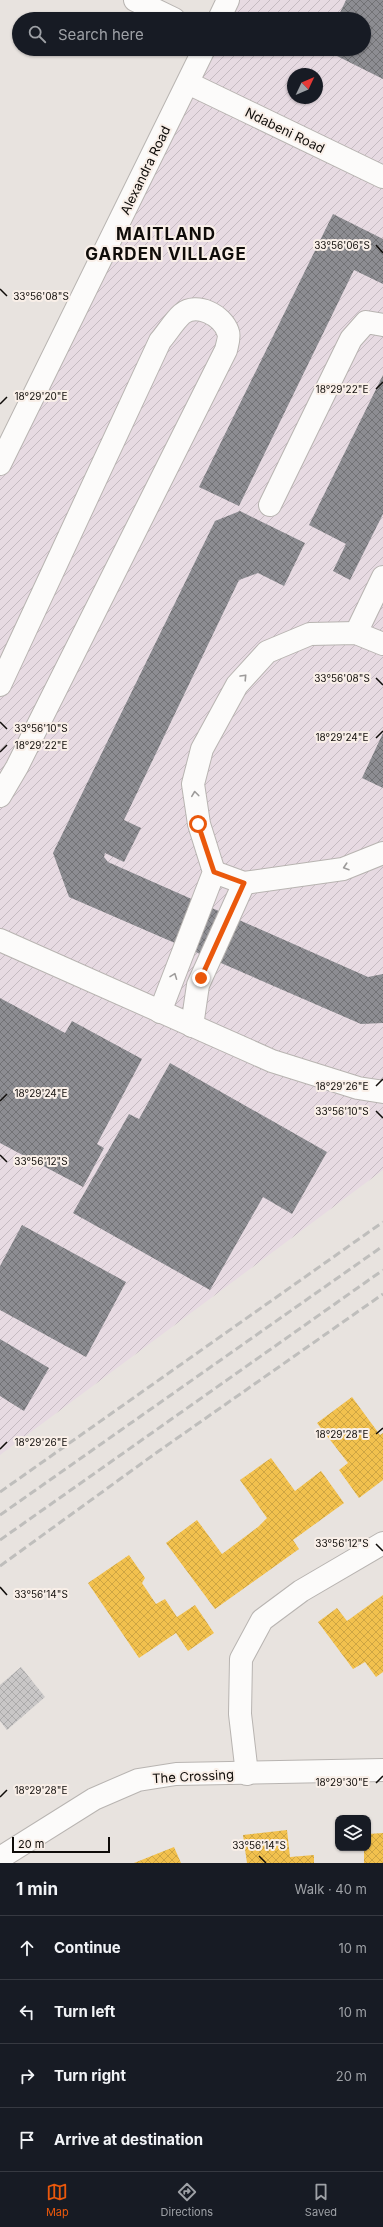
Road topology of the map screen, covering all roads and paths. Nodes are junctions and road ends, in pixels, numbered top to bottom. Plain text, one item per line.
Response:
1 (135, 0) edge
2 (228, 0) edge
3 (160, 12) edge
4 (222, 12) edge
5 (201, 56) edge
6 (188, 83) junction
7 (383, 177) edge
8 (383, 325) edge
9 (0, 464) edge
10 (270, 505) dead end
11 (383, 577) edge
12 (356, 633) junction
13 (383, 644) edge
14 (0, 685) edge
15 (0, 796) edge
16 (383, 853) edge
17 (214, 872) junction
18 (244, 883) junction
19 (0, 940) edge
20 (160, 1012) junction
21 (192, 1026) junction
22 (383, 1092) edge
23 (383, 1543) edge
24 (383, 1770) edge
25 (247, 1774) junction
26 (0, 1858) edge

1 - 3 street
2 - 4 street
5 - 6 street, Alexandra Road
6 - 7 street, Ndabeni Road
6 - 9 street, Alexandra Road
8 - 10 street
11 - 12 street
12 - 13 street
17 -> 12 street
14 - 15 street
16 -> 18 street
17 - 18 street
20 -> 17 street
18 - 21 street
19 - 20 street
20 - 21 street
21 - 22 street
23 - 25 street
24 - 25 street, The Crossing
25 - 26 street, The Crossing

